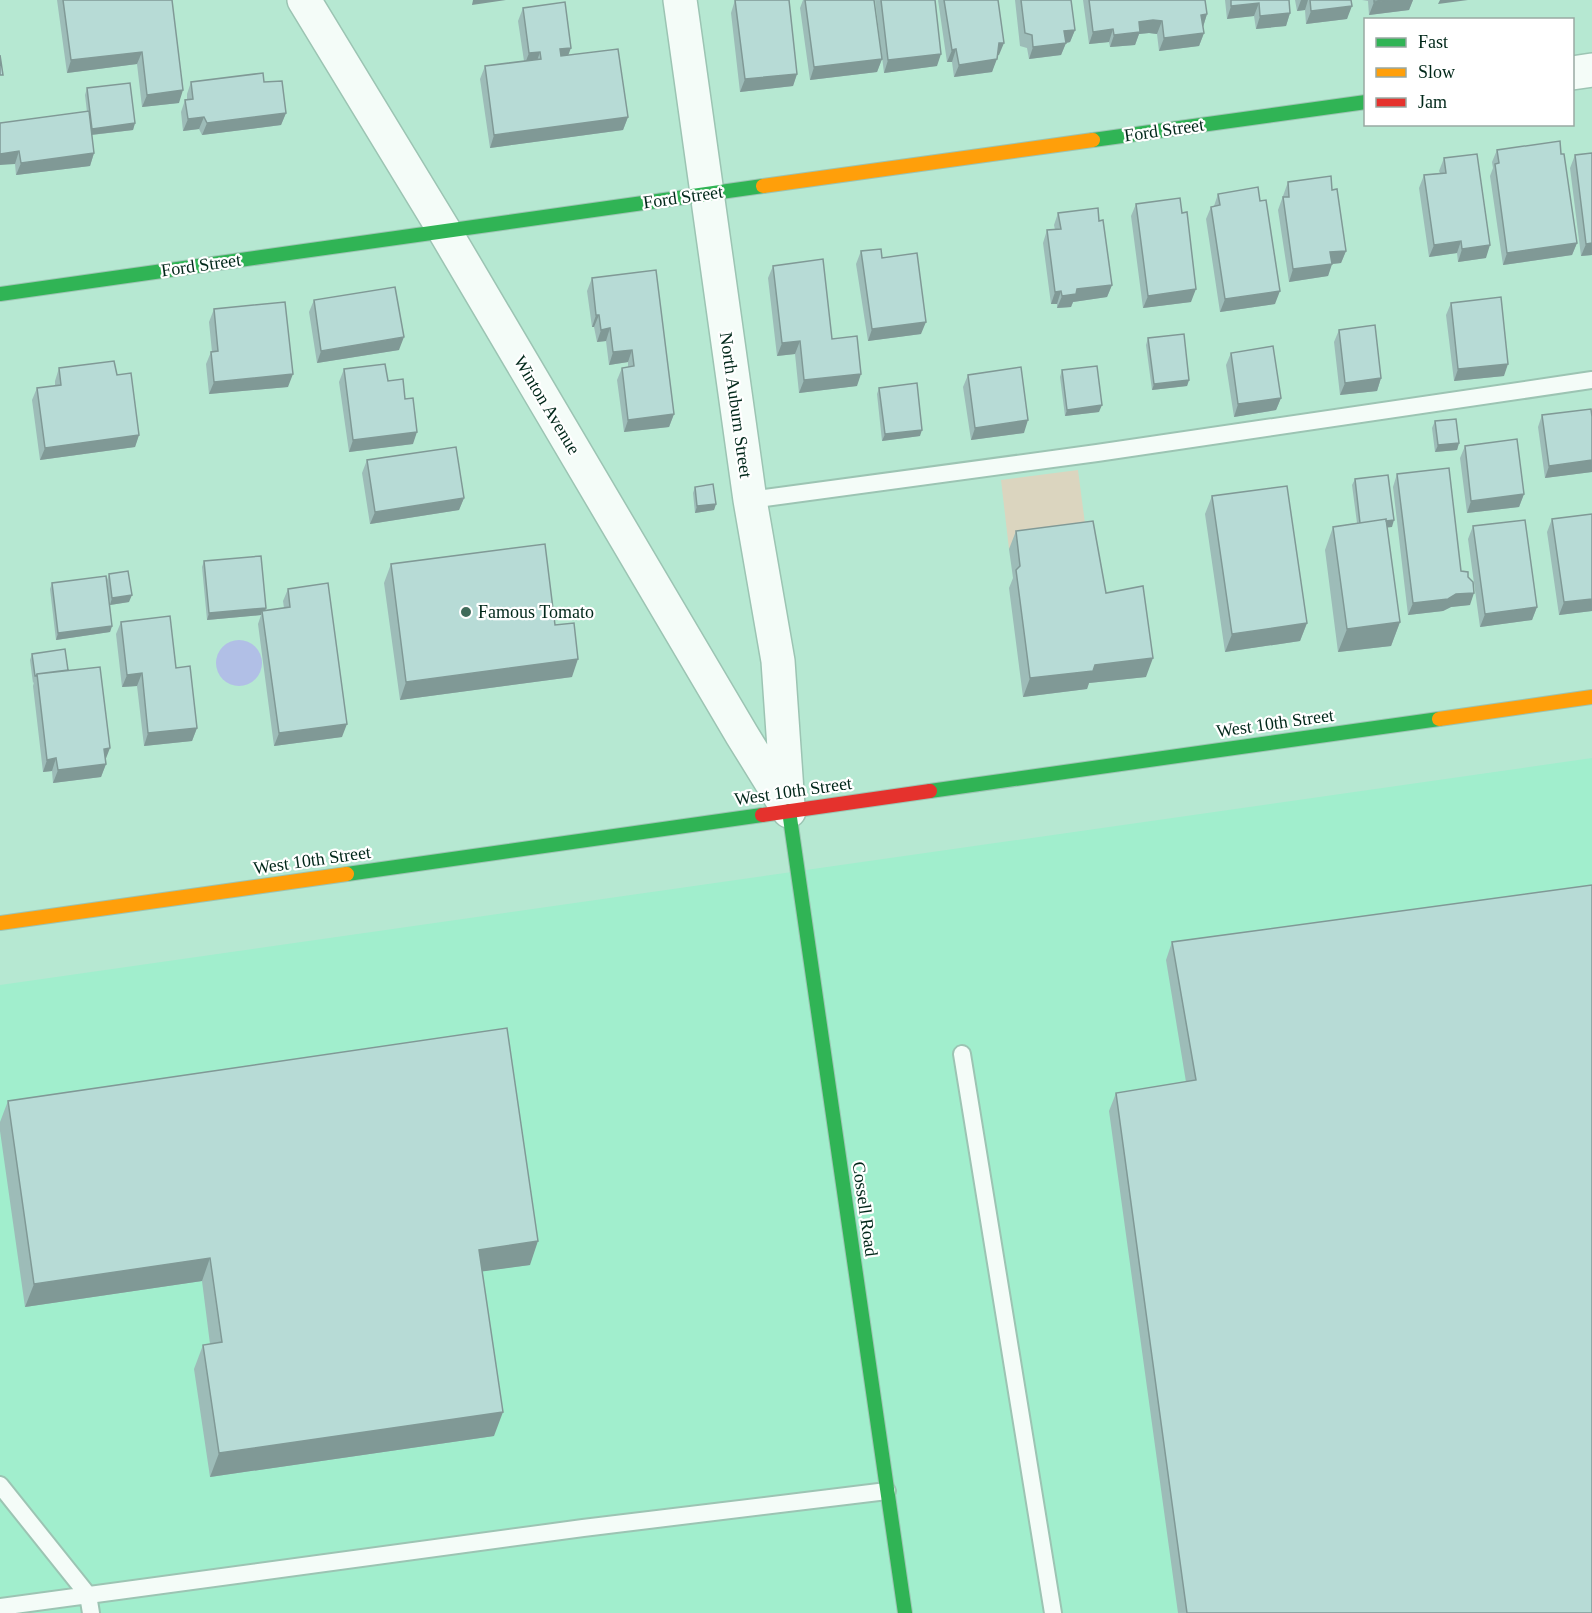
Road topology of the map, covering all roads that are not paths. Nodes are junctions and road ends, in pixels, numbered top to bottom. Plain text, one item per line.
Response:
1 (304, 0) edge
2 (680, 0) edge
3 (1592, 70) edge
4 (1574, 73) edge
5 (1364, 102) edge
6 (706, 194) junction
7 (444, 230) junction
8 (0, 294) edge
9 (1592, 380) edge
10 (750, 500) junction
11 (1592, 697) edge
12 (789, 811) junction
13 (0, 923) edge
14 (962, 1054) dead end
15 (0, 1485) edge
16 (887, 1491) junction
17 (88, 1595) junction
18 (0, 1607) edge
19 (91, 1613) edge
20 (905, 1613) edge
21 (1053, 1613) edge

1 - 7 street, Winton Avenue
2 - 6 street, North Auburn Street
3 - 4 street
5 - 6 main road, Ford Street
6 - 7 main road, Ford Street
6 - 10 street, North Auburn Street
7 - 8 main road, Ford Street
7 - 12 street, Winton Avenue
9 - 10 lane
10 - 12 street, North Auburn Street
11 - 12 main road, West 10th Street
12 - 13 main road, West 10th Street
12 - 16 main road, Cossell Road
14 - 21 lane
15 - 17 lane
16 - 17 lane
16 - 20 main road, Cossell Road
17 - 18 lane
17 - 19 lane

